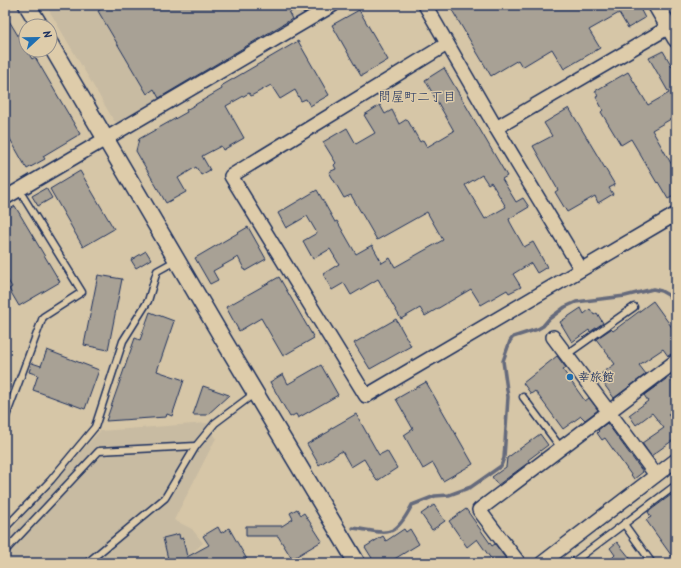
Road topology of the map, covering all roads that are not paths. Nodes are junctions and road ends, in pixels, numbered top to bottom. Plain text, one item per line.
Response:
1 (27, 5) edge
2 (333, 5) edge
3 (425, 5) edge
4 (656, 5) edge
5 (35, 18) edge
6 (674, 30) edge
7 (447, 44) junction
8 (58, 57) edge
9 (496, 128) junction
10 (106, 138) junction
11 (19, 190) junction
12 (5, 198) edge
13 (676, 214) edge
14 (177, 260) junction
15 (581, 269) junction
16 (634, 307) dead end
17 (553, 337) dead end
18 (566, 355) junction
19 (676, 362) edge
20 (255, 393) junction
21 (522, 397) dead end
22 (609, 412) junction
23 (5, 419) edge
24 (196, 446) junction
25 (561, 448) junction
26 (676, 460) edge
27 (656, 475) junction
28 (676, 485) edge
29 (624, 524) junction
30 (5, 528) edge
31 (5, 551) edge
32 (88, 563) edge
33 (357, 563) edge
34 (519, 563) edge
35 (542, 563) edge
36 (572, 563) edge
37 (652, 563) edge

1 - 5 street
2 - 10 street
3 - 7 street
4 - 6 street
6 - 9 street
7 - 9 street
7 - 15 street
8 - 10 street
9 - 15 street
10 - 11 street
10 - 14 street
11 - 12 street
11 - 23 lane
13 - 15 street
14 - 20 street
14 - 30 lane
16 - 18 lane
17 - 18 street
18 - 22 street
19 - 22 street
20 - 24 lane
20 - 33 street
21 - 25 lane
22 - 25 street
22 - 27 street
24 - 31 lane
24 - 32 lane
25 - 34 street
26 - 27 street
27 - 35 street
28 - 29 lane
29 - 36 lane
29 - 37 lane

